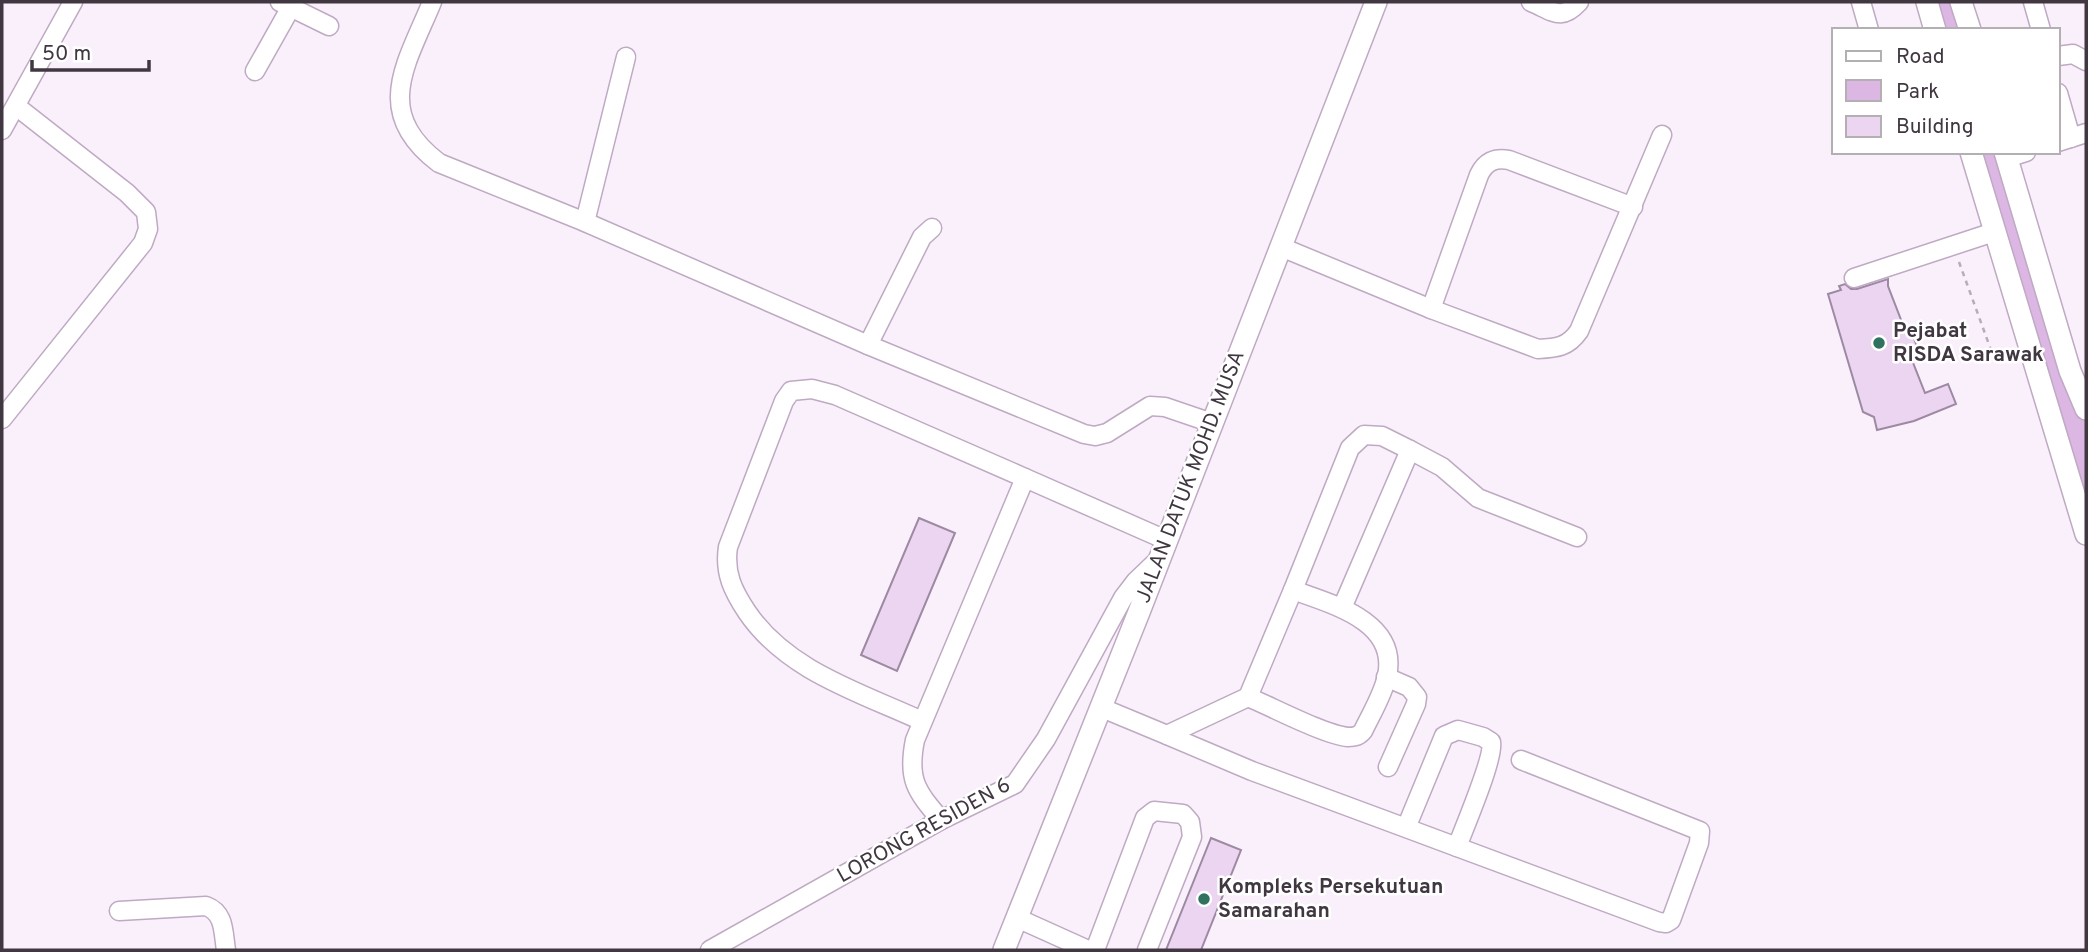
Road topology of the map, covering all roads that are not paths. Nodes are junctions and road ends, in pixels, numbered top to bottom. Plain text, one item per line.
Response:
1 (73, 2) edge
2 (432, 2) edge
3 (1376, 2) edge
4 (1531, 2) edge
5 (1579, 2) edge
6 (1861, 2) edge
7 (1927, 2) edge
8 (1961, 2) edge
9 (2033, 2) edge
10 (286, 4) edge
11 (329, 26) dead end
12 (1868, 28) edge
13 (1934, 28) edge
14 (1969, 28) edge
15 (2040, 28) edge
16 (2060, 55) edge
17 (626, 57) dead end
18 (2086, 61) edge
19 (255, 71) dead end
20 (2060, 99) edge
21 (16, 106) junction
22 (2, 130) edge
23 (1662, 135) dead end
24 (2072, 138) edge
25 (1972, 154) edge
26 (2013, 154) edge
27 (1633, 207) junction
28 (585, 222) junction
29 (932, 228) dead end
30 (1994, 232) junction
31 (1281, 247) junction
32 (1854, 278) dead end
33 (1431, 309) junction
34 (868, 345) junction
35 (2086, 409) edge
36 (2, 419) edge
37 (1212, 423) junction
38 (1410, 450) junction
39 (1024, 478) junction
40 (2086, 534) edge
41 (1577, 537) dead end
42 (1163, 550) junction
43 (1293, 590) junction
44 (1342, 608) junction
45 (1387, 677) junction
46 (1248, 697) junction
47 (1102, 708) junction
48 (922, 721) junction
49 (1167, 734) junction
50 (1521, 760) dead end
51 (1388, 767) dead end
52 (942, 820) junction
53 (1406, 828) junction
54 (1457, 846) junction
55 (119, 911) dead end
56 (1017, 918) junction
57 (226, 950) edge
58 (710, 950) edge
59 (1004, 950) edge
60 (1088, 950) edge
61 (1095, 950) edge
62 (1147, 950) edge

1 - 21 street
2 - 28 street
3 - 31 main road, JALAN DATUK MOHD. MUSA
4 - 5 street
6 - 12 street
7 - 13 main road
8 - 14 main road
9 - 15 street
10 - 11 street
10 - 19 street
16 - 18 street
17 - 28 street
20 - 24 street
21 - 22 street
21 - 36 street
23 - 27 street
25 - 30 main road
26 - 35 main road
27 - 33 street
27 - 33 street
28 - 34 street
29 - 34 street
30 - 32 street
30 - 40 main road
31 - 33 street
31 - 37 main road, JALAN DATUK MOHD. MUSA
34 - 37 street
37 - 42 main road, JALAN DATUK MOHD. MUSA
38 - 41 street
38 - 43 street
38 - 44 street
39 - 42 street
39 - 48 street
39 - 48 street
42 - 47 main road, JALAN DATUK MOHD. MUSA
42 - 52 street, LORONG RESIDEN 6
43 - 44 street
43 - 46 street
44 - 45 street
45 - 46 street
45 - 51 street
46 - 49 street
47 - 49 street
47 - 56 main road, JALAN DATUK MOHD. MUSA
48 - 52 street
49 - 53 street
50 - 54 street
52 - 58 street, LORONG RESIDEN 6
53 - 54 street
53 - 54 street
55 - 57 street
56 - 59 main road, JALAN DATUK MOHD. MUSA
56 - 60 street
61 - 62 street

